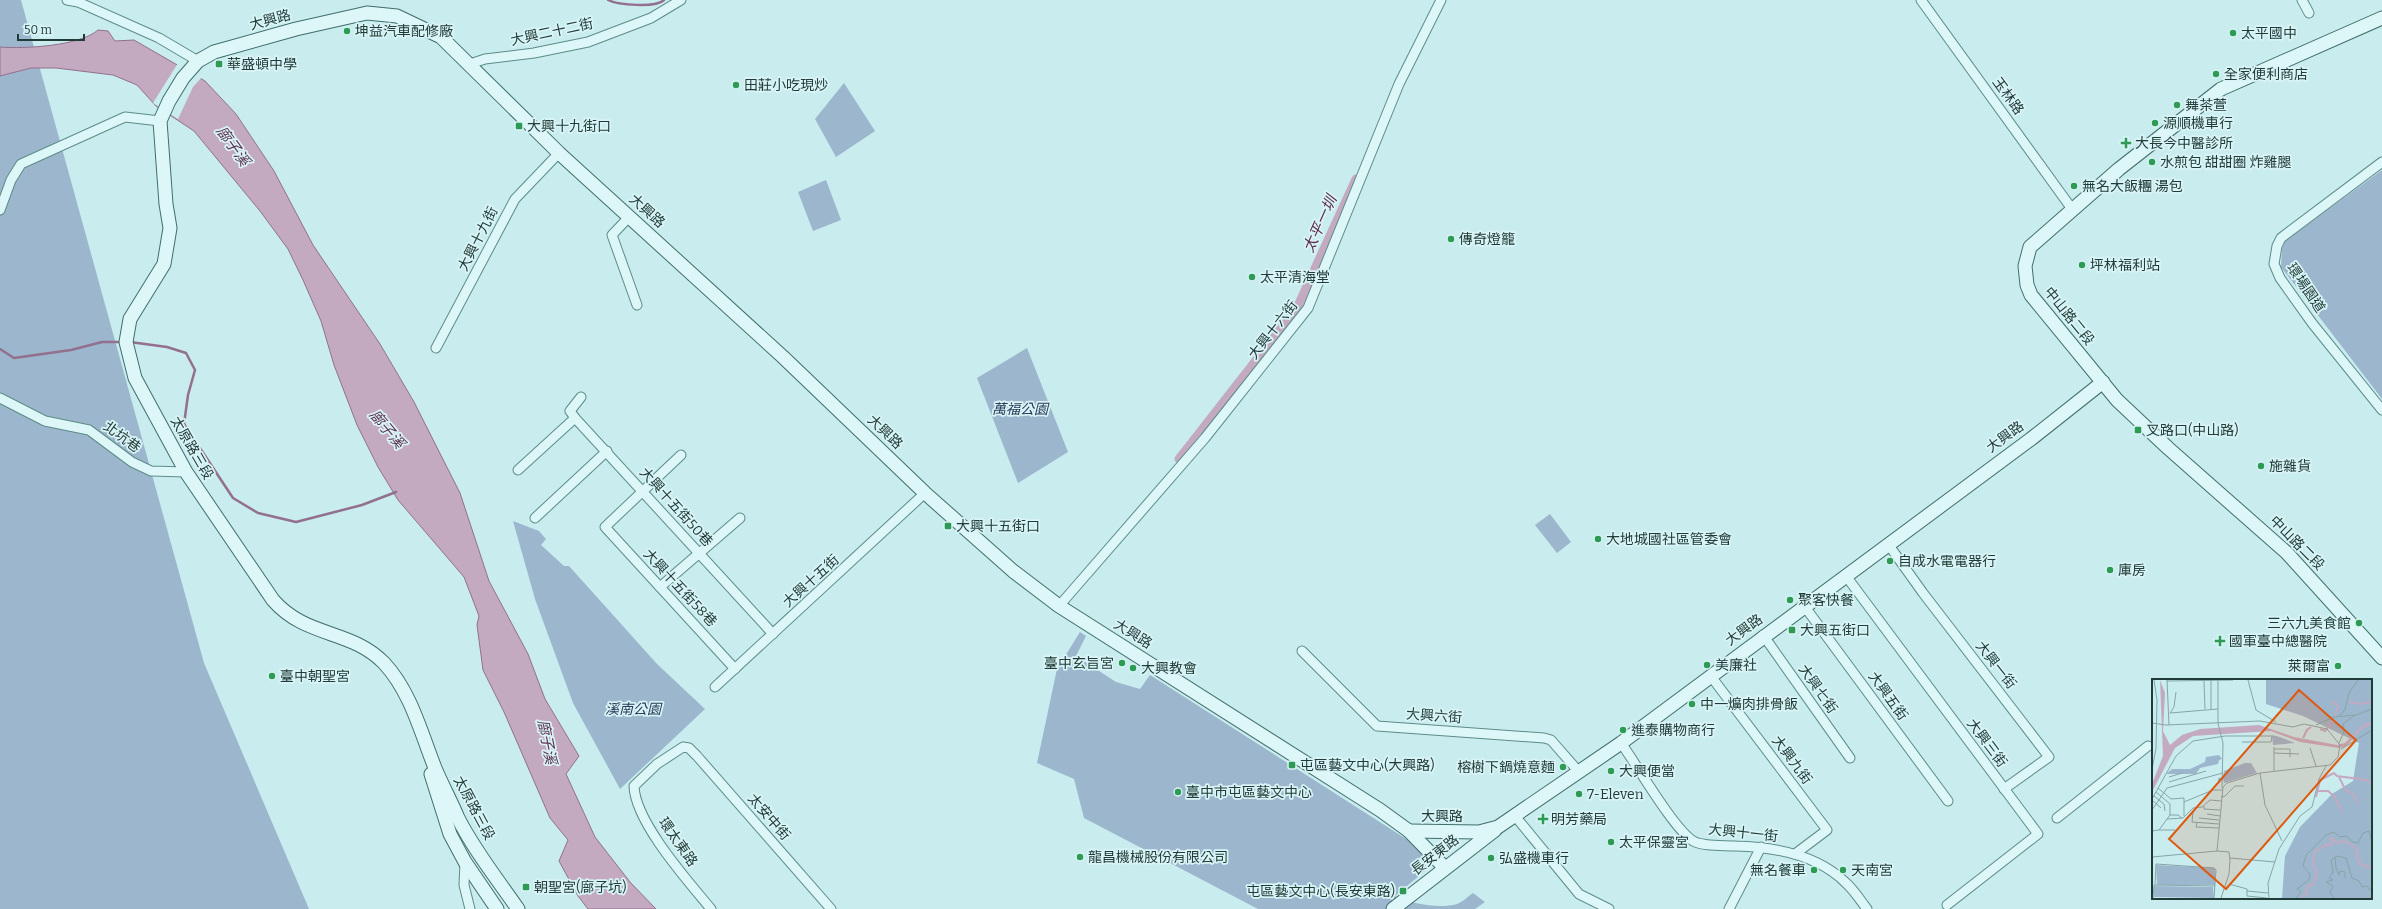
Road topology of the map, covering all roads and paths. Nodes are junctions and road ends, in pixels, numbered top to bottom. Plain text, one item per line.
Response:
1 (67, 0) edge
2 (681, 0) edge
3 (1441, 0) edge
4 (1921, 0) edge
5 (2302, 0) edge
6 (2309, 13) dead end
7 (2382, 18) edge
8 (196, 63) junction
9 (470, 64) junction
10 (162, 119) junction
11 (559, 153) junction
12 (2382, 162) edge
13 (2072, 209) junction
14 (0, 210) edge
15 (629, 217) junction
16 (637, 305) dead end
17 (436, 348) dead end
18 (2102, 382) junction
19 (581, 397) dead end
20 (0, 398) edge
21 (2382, 410) edge
22 (575, 418) junction
23 (606, 451) junction
24 (681, 455) dead end
25 (518, 470) dead end
26 (186, 472) junction
27 (643, 491) junction
28 (925, 493) junction
29 (535, 518) dead end
30 (740, 518) dead end
31 (1888, 544) junction
32 (699, 554) junction
33 (1846, 576) junction
34 (660, 587) junction
35 (1059, 606) junction
36 (1805, 607) junction
37 (773, 634) junction
38 (1763, 635) junction
39 (1302, 651) dead end
40 (2382, 658) edge
41 (735, 669) junction
42 (1710, 675) junction
43 (715, 687) dead end
44 (414, 717) junction
45 (1621, 743) junction
46 (2148, 746) dead end
47 (683, 747) joint
48 (1850, 758) dead end
49 (1579, 772) junction
50 (2004, 789) junction
51 (1948, 801) dead end
52 (1515, 816) junction
53 (2057, 818) dead end
54 (1498, 827) junction
55 (1409, 831) junction
56 (1760, 847) junction
57 (1795, 854) junction
58 (465, 862) junction
59 (1445, 868) junction
60 (1947, 905) dead end
61 (470, 909) edge
62 (497, 909) edge
63 (518, 909) edge
64 (711, 909) edge
65 (831, 909) edge
66 (1393, 909) edge
67 (1609, 909) edge
68 (1729, 909) edge
69 (1867, 909) edge

1 - 8 street
2 - 9 street, 大興二十二街
3 - 35 street, 大興十六街
4 - 13 street, 玉林路
5 - 6 street
7 - 13 main road, 中山路二段
8 - 9 main road, 大興路
8 - 10 main road
9 - 11 main road, 大興路
10 - 14 street
10 - 26 main road, 太原路三段
11 - 15 main road, 大興路
11 - 17 street, 大興十九街
12 - 21 street, 環場園道
13 - 18 main road, 中山路二段
15 - 16 street
15 - 28 main road, 大興路
18 - 31 main road, 大興路
18 - 40 main road, 中山路二段
19 - 22 street
20 - 26 street, 北坑巷
22 - 23 street, 大興十五街50巷
22 - 25 street
23 - 27 street, 大興十五街50巷
23 - 29 street
24 - 27 street
26 - 44 main road, 太原路三段
27 - 32 street, 大興十五街50巷
27 - 34 street, 大興十五街58巷
28 - 35 main road, 大興路
28 - 37 street, 大興十五街
30 - 32 street
31 - 33 main road, 大興路
31 - 50 street, 大興一街
32 - 34 street
32 - 37 street, 大興十五街50巷
33 - 36 main road, 大興路
33 - 50 street, 大興三街
34 - 41 street, 大興十五街58巷
35 - 55 main road, 大興路
36 - 38 main road, 大興路
36 - 51 street, 大興五街
37 - 41 street, 大興十五街
38 - 42 main road, 大興路
38 - 48 street, 大興七街
39 - 49 street, 大興六街
41 - 43 street, 大興十五街
42 - 45 main road, 大興路
42 - 57 street, 大興九街
44 - 58 main road, 太原路三段
44 - 63 main road, 太原路三段
45 - 49 main road, 大興路
45 - 56 street, 大興十一街
46 - 53 street
47 - 64 street, 環太東路
47 - 65 street, 太安中街
49 - 52 main road, 大興路
50 - 60 street, 大興三街
52 - 54 main road, 大興路
52 - 67 street
54 - 55 main road, 大興路
54 - 59 main road, 長安東路
55 - 59 main road
56 - 57 street, 大興十一街
56 - 68 street
57 - 69 street, 大興十一街
58 - 61 street
58 - 62 main road, 太原路三段
59 - 66 main road, 長安東路

